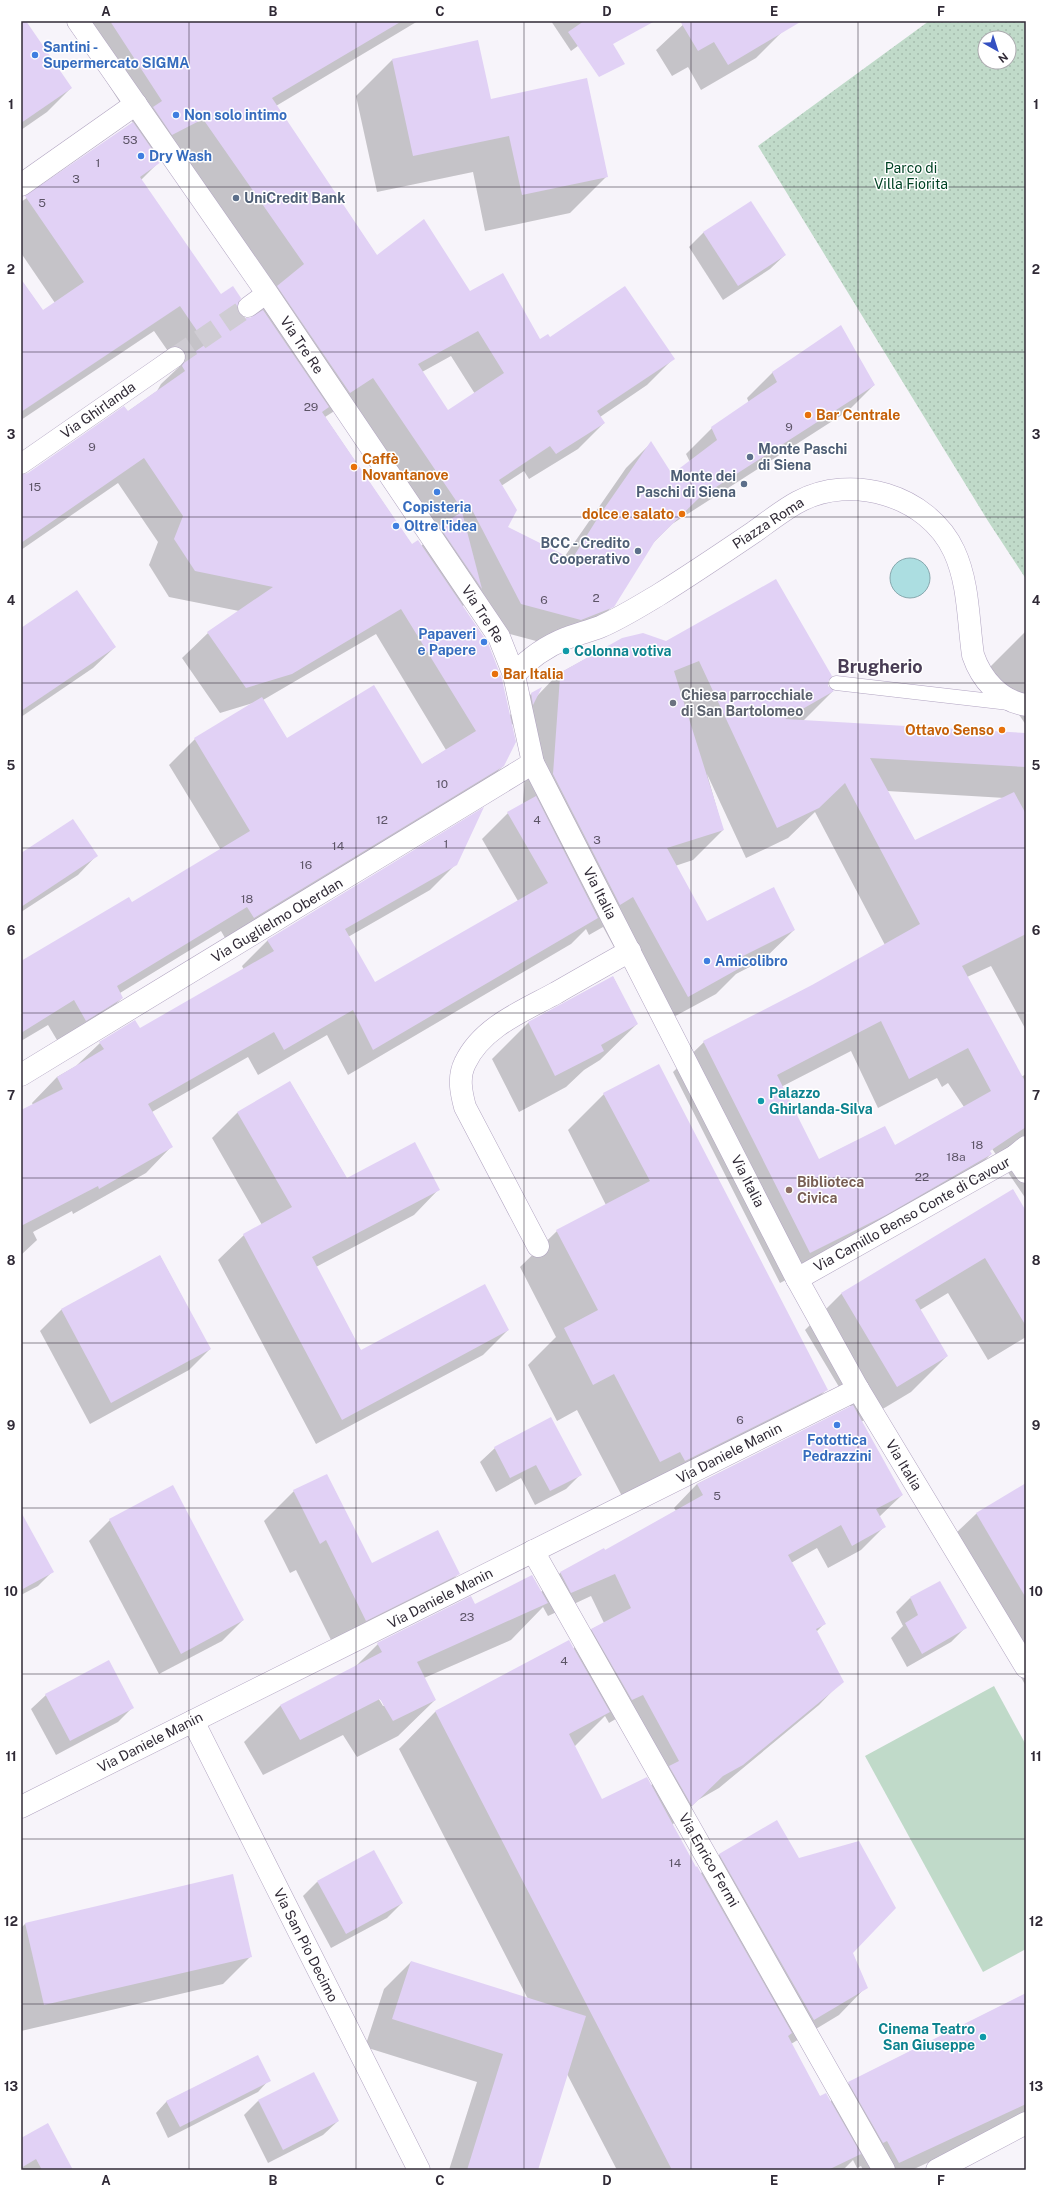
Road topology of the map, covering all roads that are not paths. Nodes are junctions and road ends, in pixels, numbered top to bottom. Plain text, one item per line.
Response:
1 (78, 21) edge
2 (136, 104) junction
3 (21, 185) edge
4 (267, 293) junction
5 (248, 307) tunnel mouth
6 (175, 357) tunnel mouth
7 (21, 464) edge
8 (514, 676) junction
9 (836, 683) dead end
10 (1022, 704) edge
11 (533, 763) junction
12 (630, 951) junction
13 (21, 1075) edge
14 (1022, 1158) edge
15 (538, 1246) dead end
16 (797, 1278) junction
17 (858, 1389) junction
18 (533, 1551) junction
19 (1026, 1667) edge
20 (193, 1721) junction
21 (21, 1807) edge
22 (1026, 2124) edge
23 (419, 2170) edge
24 (884, 2170) edge
25 (937, 2170) edge

1 - 2 street, Via Tre Re
2 - 3 street
2 - 4 street, Via Tre Re
4 - 5 street
4 - 8 street, Via Tre Re
6 - 7 street, Via Ghirlanda
8 - 10 street, Piazza Roma
8 - 11 street, Via Italia
9 - 10 lane
11 - 12 street, Via Italia
11 - 13 street, Via Guglielmo Oberdan
12 - 15 street
12 - 16 street, Via Italia
14 - 16 street, Via Camillo Benso Conte di Cavour
16 - 17 street, Via Italia
17 - 18 street, Via Daniele Manin
17 - 19 street, Via Italia
18 - 20 street, Via Daniele Manin
18 - 24 street, Via Enrico Fermi
20 - 21 street, Via Daniele Manin
20 - 23 street, Via San Pio Decimo
22 - 25 street

